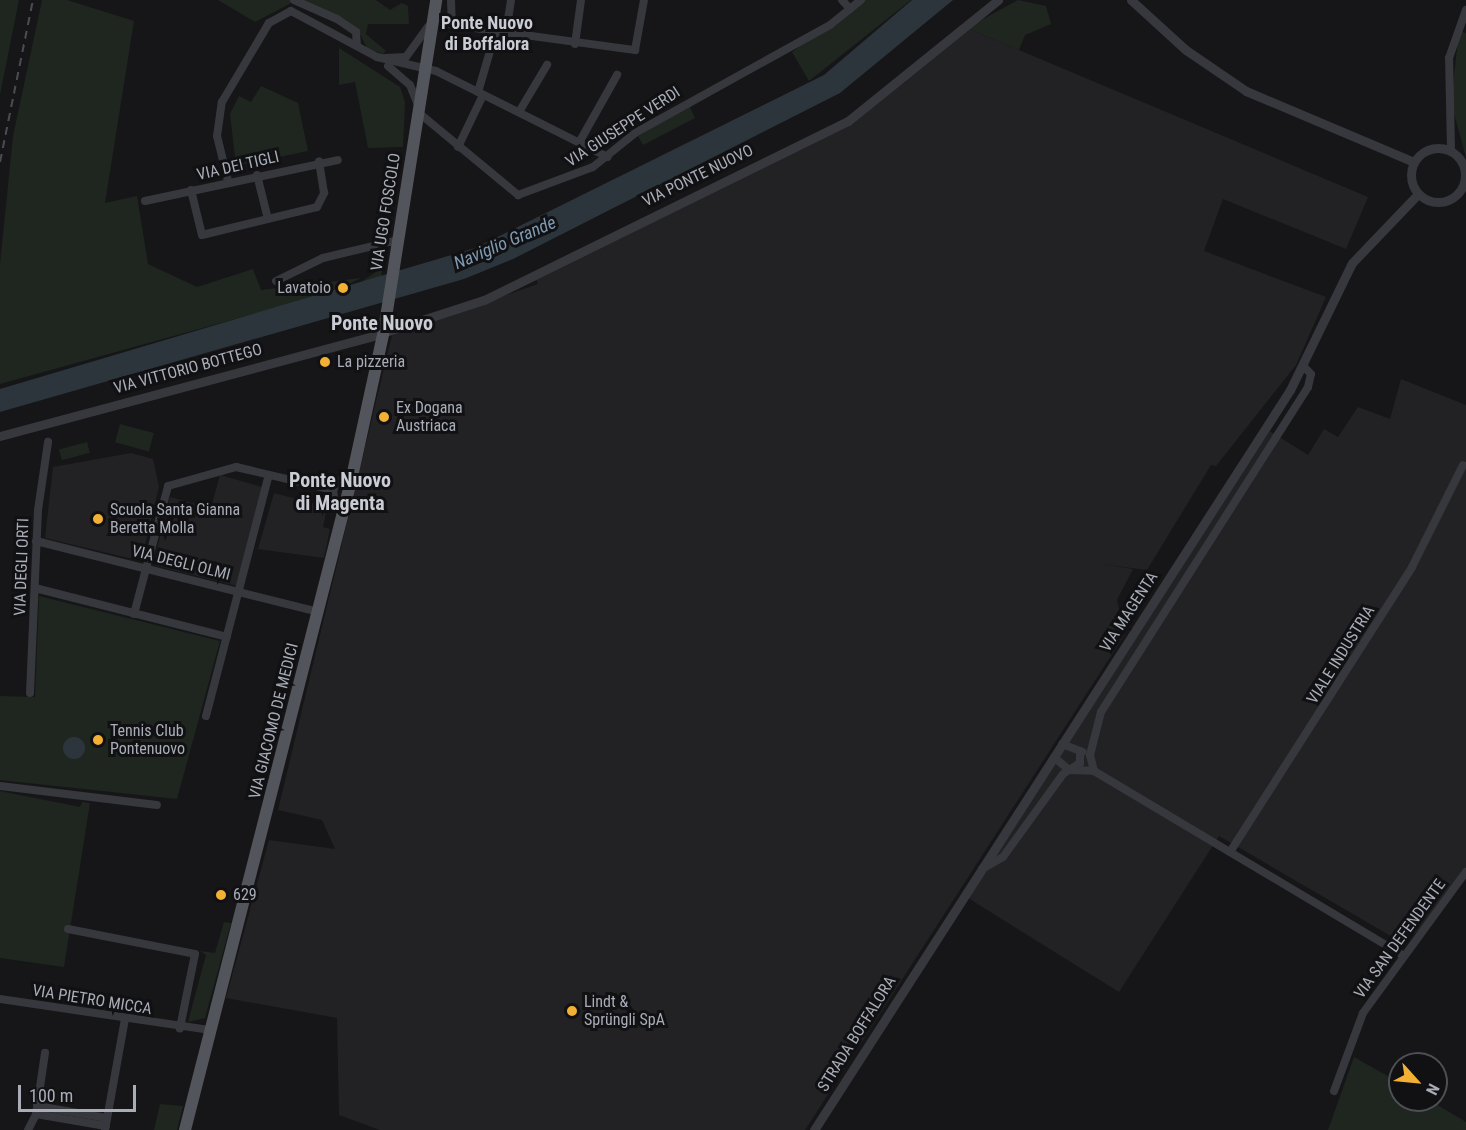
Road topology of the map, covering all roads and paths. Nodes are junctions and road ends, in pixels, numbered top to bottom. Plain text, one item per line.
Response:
1 (294, 0) edge
2 (451, 0) edge
3 (511, 0) edge
4 (580, 0) edge
5 (644, 0) edge
6 (842, 0) edge
7 (861, 0) edge
8 (998, 0) edge
9 (1131, 0) edge
10 (435, 4) edge
11 (850, 9) junction
12 (1466, 10) edge
13 (495, 31) junction
14 (506, 32) junction
15 (574, 44) junction
16 (357, 45) junction
17 (377, 57) junction
18 (406, 57) junction
19 (547, 65) dead end
20 (425, 70) junction
21 (616, 75) dead end
22 (481, 94) junction
23 (419, 112) junction
24 (519, 112) junction
25 (580, 141) junction
26 (458, 147) junction
27 (1451, 150) junction
28 (608, 157) junction
29 (338, 160) dead end
30 (319, 161) junction
31 (1414, 162) junction
32 (257, 175) junction
33 (228, 181) junction
34 (1465, 188) edge
35 (191, 190) junction
36 (1418, 194) junction
37 (145, 201) dead end
38 (268, 219) junction
39 (398, 240) junction
40 (276, 281) dead end
41 (385, 324) junction
42 (1304, 366) junction
43 (0, 436) edge
44 (48, 442) dead end
45 (1464, 465) dead end
46 (268, 475) junction
47 (352, 477) junction
48 (333, 490) junction
49 (345, 507) junction
50 (36, 541) junction
51 (145, 568) junction
52 (35, 588) junction
53 (239, 592) junction
54 (319, 612) junction
55 (134, 614) junction
56 (227, 637) junction
57 (30, 693) dead end
58 (206, 716) dead end
59 (1062, 744) junction
60 (1080, 751) junction
61 (1090, 755) junction
62 (1054, 757) junction
63 (1069, 770) junction
64 (1094, 771) junction
65 (0, 786) edge
66 (157, 805) dead end
67 (1230, 852) junction
68 (1466, 872) edge
69 (976, 873) junction
70 (68, 929) dead end
71 (925, 955) joint
72 (1403, 955) junction
73 (0, 999) edge
74 (125, 1019) junction
75 (180, 1028) junction
76 (211, 1030) junction
77 (45, 1053) dead end
78 (1334, 1091) dead end
79 (36, 1110) junction
80 (106, 1125) edge
81 (28, 1130) edge
82 (185, 1130) edge
83 (814, 1130) edge

1 - 16 street
2 - 13 street
3 - 14 street
4 - 15 street
5 - 15 street
6 - 11 street
7 - 11 street, VIA GIUSEPPE VERDI
8 - 41 street, VIA PONTE NUOVO
9 - 31 street
10 - 18 street
10 - 20 main road, VIA UGO FOSCOLO
11 - 28 street, VIA GIUSEPPE VERDI
12 - 27 street
13 - 14 street
13 - 22 street
14 - 15 street
16 - 17 street
16 - 33 street
17 - 18 street
17 - 20 street
17 - 23 street
18 - 20 street
19 - 24 street
20 - 22 street
20 - 23 main road, VIA UGO FOSCOLO
21 - 25 street
22 - 24 street
22 - 26 street
23 - 26 street, VIA GIUSEPPE VERDI
23 - 39 main road, VIA UGO FOSCOLO
24 - 25 street
25 - 28 street
26 - 28 street, VIA GIUSEPPE VERDI
27 - 31 street
27 - 34 street
29 - 30 street, VIA DEI TIGLI
30 - 32 street, VIA DEI TIGLI
30 - 38 street
31 - 36 street
32 - 33 street, VIA DEI TIGLI
32 - 38 street
33 - 35 street, VIA DEI TIGLI
34 - 36 street
35 - 37 street, VIA DEI TIGLI
35 - 38 street
36 - 42 street, VIA MAGENTA
39 - 40 street
39 - 41 main road, VIA UGO FOSCOLO
41 - 43 street, VIA VITTORIO BOTTEGO
41 - 47 main road, VIA GIACOMO DE MEDICI
42 - 59 street, VIA MAGENTA
42 - 61 street, VIA MAGENTA
44 - 50 street, VIA DEGLI ORTI
45 - 67 street, VIALE INDUSTRIA
46 - 48 street
46 - 51 street
46 - 53 street
47 - 48 street
47 - 49 main road, VIA GIACOMO DE MEDICI
48 - 49 street
49 - 54 main road, VIA GIACOMO DE MEDICI
50 - 51 street, VIA DEGLI OLMI
50 - 52 street, VIA DEGLI ORTI
51 - 53 street, VIA DEGLI OLMI
51 - 55 street
52 - 55 street
52 - 57 street, VIA DEGLI ORTI
53 - 54 street, VIA DEGLI OLMI
53 - 56 street
54 - 76 main road, VIA GIACOMO DE MEDICI
55 - 56 street
56 - 58 street
59 - 60 street
59 - 62 street, VIA MAGENTA
60 - 61 street
60 - 63 street, VIA MAGENTA
61 - 64 street
62 - 63 street
62 - 69 street, VIA MAGENTA
63 - 64 street
63 - 69 street, VIA MAGENTA
64 - 67 street
65 - 66 street
67 - 72 street
68 - 72 street, VIA SAN DEFENDENTE
69 - 71 street, VIA MAGENTA
70 - 75 street
71 - 83 street, STRADA BOFFALORA
72 - 78 street, VIA SAN DEFENDENTE
73 - 74 street, VIA PIETRO MICCA
74 - 75 street, VIA PIETRO MICCA
74 - 80 street
75 - 76 street, VIA PIETRO MICCA
76 - 82 main road, VIA GIACOMO DE MEDICI
77 - 79 street
79 - 80 street
79 - 81 street

